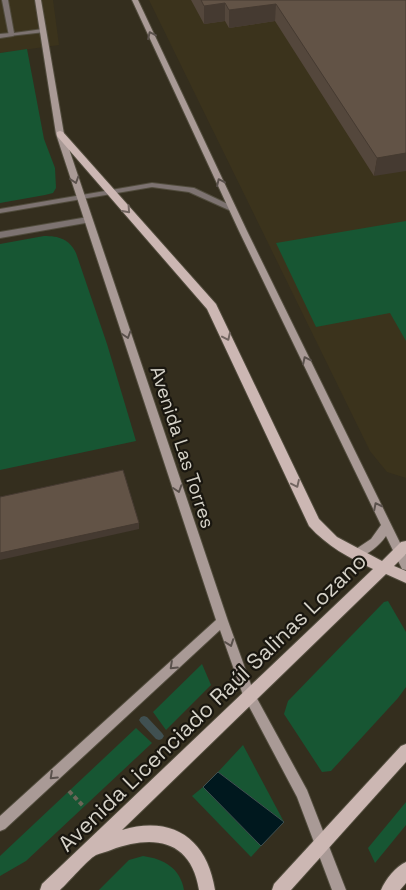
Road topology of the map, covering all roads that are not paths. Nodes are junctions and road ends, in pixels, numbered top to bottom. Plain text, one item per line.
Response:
1 (5, 0) edge
2 (38, 0) edge
3 (135, 0) edge
4 (43, 31) junction
5 (11, 35) junction
6 (0, 36) edge
7 (60, 134) junction
8 (110, 192) junction
9 (81, 198) junction
10 (232, 208) junction
11 (0, 211) edge
12 (88, 220) junction
13 (0, 235) edge
14 (386, 525) junction
15 (403, 549) edge
16 (357, 554) junction
17 (406, 566) edge
18 (384, 567) junction
19 (406, 577) edge
20 (222, 622) junction
21 (249, 695) junction
22 (406, 751) edge
23 (0, 825) edge
24 (321, 843) junction
25 (92, 848) junction
26 (406, 870) edge
27 (47, 889) edge
28 (207, 890) edge
29 (280, 890) edge
30 (339, 890) edge
31 (389, 890) edge

1 - 5 street
2 - 4 main road, Avenida Las Torres
10 -> 3 main road
4 - 5 street
4 - 7 main road, Avenida Las Torres
5 - 6 street
7 - 8 main road
7 -> 9 main road, Avenida Las Torres
8 - 9 street
8 - 10 street
8 -> 16 main road
9 - 11 street
9 - 12 main road, Avenida Las Torres
14 -> 10 main road
12 - 13 street
12 -> 20 main road, Avenida Las Torres
14 - 15 main road
14 - 16 main road
15 - 17 main road
15 - 18 main road, Avenida Licenciado Raúl Salinas Lozano
16 - 18 main road
18 - 19 main road
18 - 21 main road, Avenida Licenciado Raúl Salinas Lozano
20 -> 21 main road, Avenida Las Torres
20 -> 23 main road
21 - 24 main road, Avenida Las Torres
21 - 25 main road, Avenida Licenciado Raúl Salinas Lozano
22 - 24 main road
24 - 29 main road
24 - 30 main road, Avenida Las Torres
25 - 27 main road, Avenida Licenciado Raúl Salinas Lozano
25 - 28 main road
26 - 31 main road

